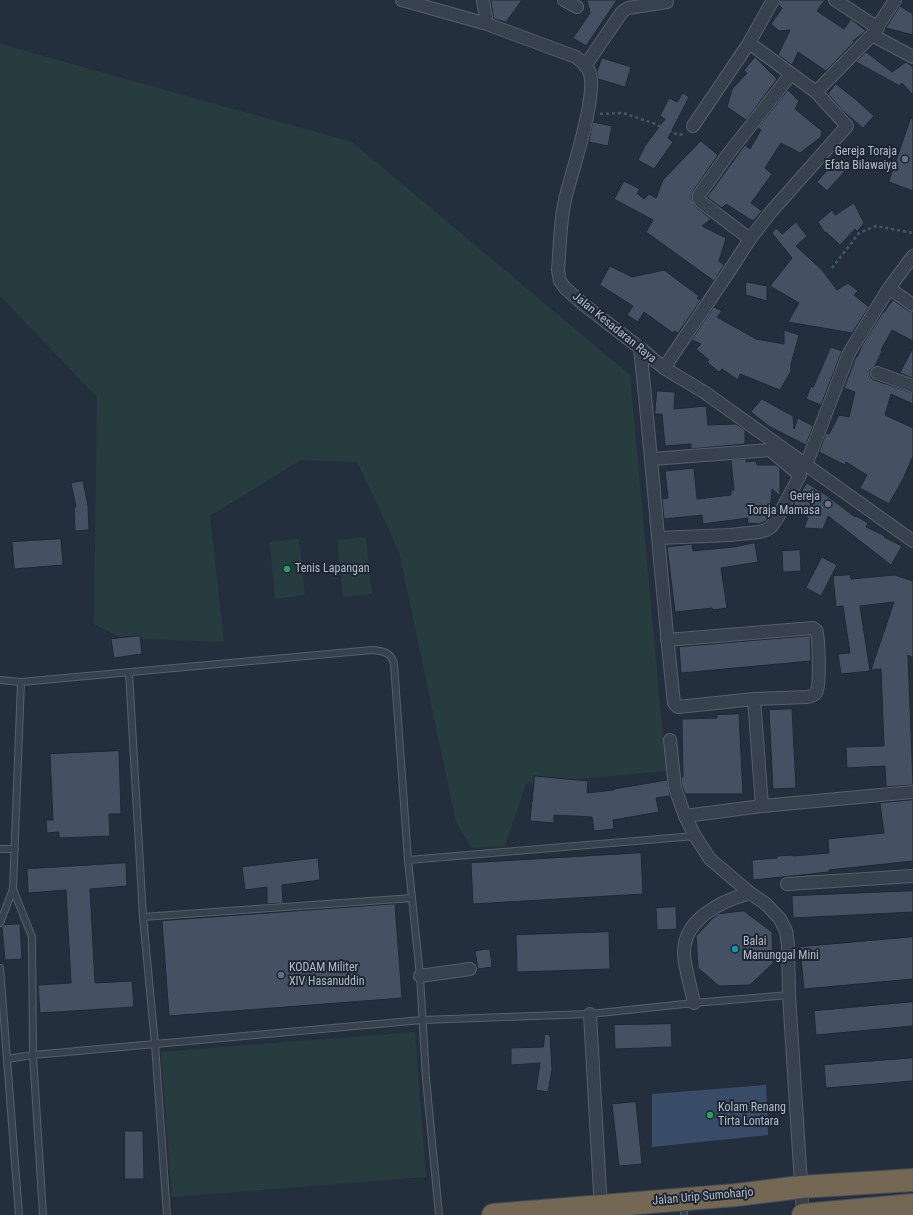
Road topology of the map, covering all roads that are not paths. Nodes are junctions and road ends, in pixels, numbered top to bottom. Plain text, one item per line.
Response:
1 (402, 0) edge
2 (483, 0) edge
3 (564, 0) edge
4 (773, 0) edge
5 (835, 0) edge
6 (895, 0) edge
7 (667, 2) dead end
8 (577, 7) dead end
9 (487, 24) junction
10 (875, 31) junction
11 (749, 43) junction
12 (913, 57) edge
13 (585, 66) junction
14 (791, 74) junction
15 (816, 92) junction
16 (693, 126) road end
17 (750, 238) junction
18 (913, 256) edge
19 (889, 288) junction
20 (913, 305) edge
21 (640, 348) junction
22 (664, 368) junction
23 (877, 373) dead end
24 (913, 386) edge
25 (652, 459) junction
26 (806, 465) junction
27 (658, 538) junction
28 (913, 541) edge
29 (667, 640) junction
30 (129, 672) junction
31 (0, 680) edge
32 (21, 682) junction
33 (754, 699) junction
34 (670, 740) dead end
35 (913, 792) edge
36 (762, 806) junction
37 (685, 816) junction
38 (694, 836) junction
39 (0, 849) edge
40 (15, 849) junction
41 (408, 860) junction
42 (913, 876) edge
43 (787, 884) dead end
44 (13, 889) junction
45 (750, 893) junction
46 (412, 898) junction
47 (143, 917) junction
48 (0, 924) edge
49 (0, 968) edge
50 (470, 969) dead end
51 (420, 976) junction
52 (789, 995) junction
53 (694, 1003) junction
54 (590, 1014) junction
55 (422, 1020) junction
56 (155, 1044) junction
57 (33, 1055) junction
58 (7, 1059) junction
59 (913, 1180) edge
60 (801, 1187) junction
61 (684, 1207) edge
62 (913, 1208) edge
63 (600, 1210) edge
64 (19, 1215) edge
65 (43, 1215) edge
66 (168, 1215) edge
67 (439, 1215) edge
68 (493, 1215) edge
69 (803, 1215) edge

1 - 9 street
2 - 9 street
3 - 8 street
4 - 11 street
5 - 10 street
6 - 10 street
7 - 13 street
9 - 13 street
10 - 12 street
10 - 15 street
11 - 14 street
11 - 16 street
13 - 21 street, Jalan Kesadaran Raya
14 - 15 street
14 - 17 street
15 - 17 street
17 - 22 street
18 - 19 street
19 - 20 street
19 - 26 street
21 - 22 street, Jalan Kesadaran Raya
21 - 25 street
22 - 26 street, Jalan Kesadaran Raya
23 - 24 street
25 - 27 street
25 - 27 street
26 - 28 street, Jalan Kesadaran Raya
27 - 29 street
29 - 33 street
29 - 33 street
30 - 32 lane
30 - 41 lane
30 - 47 lane
31 - 32 lane
32 - 40 lane
33 - 36 street
34 - 37 street
35 - 36 street
36 - 37 street
37 - 38 street
38 - 41 lane
38 - 45 street
39 - 40 lane
40 - 44 lane
41 - 46 lane
42 - 43 street
44 - 48 lane
44 - 57 lane
45 - 52 street
45 - 53 street
46 - 47 lane
46 - 51 lane
47 - 56 lane
49 - 58 lane
50 - 51 street
51 - 55 lane
52 - 53 lane
52 - 60 street
53 - 54 lane
54 - 55 lane
54 - 63 street
55 - 56 lane
55 - 67 lane
56 - 57 lane
56 - 66 lane
57 - 58 lane
57 - 65 lane
58 - 64 lane
59 - 60 highway, Jalan Urip Sumoharjo
60 - 61 highway, Jalan Urip Sumoharjo
60 - 69 street
61 - 63 highway, Jalan Urip Sumoharjo
62 - 69 highway
63 - 68 highway, Jalan Urip Sumoharjo

